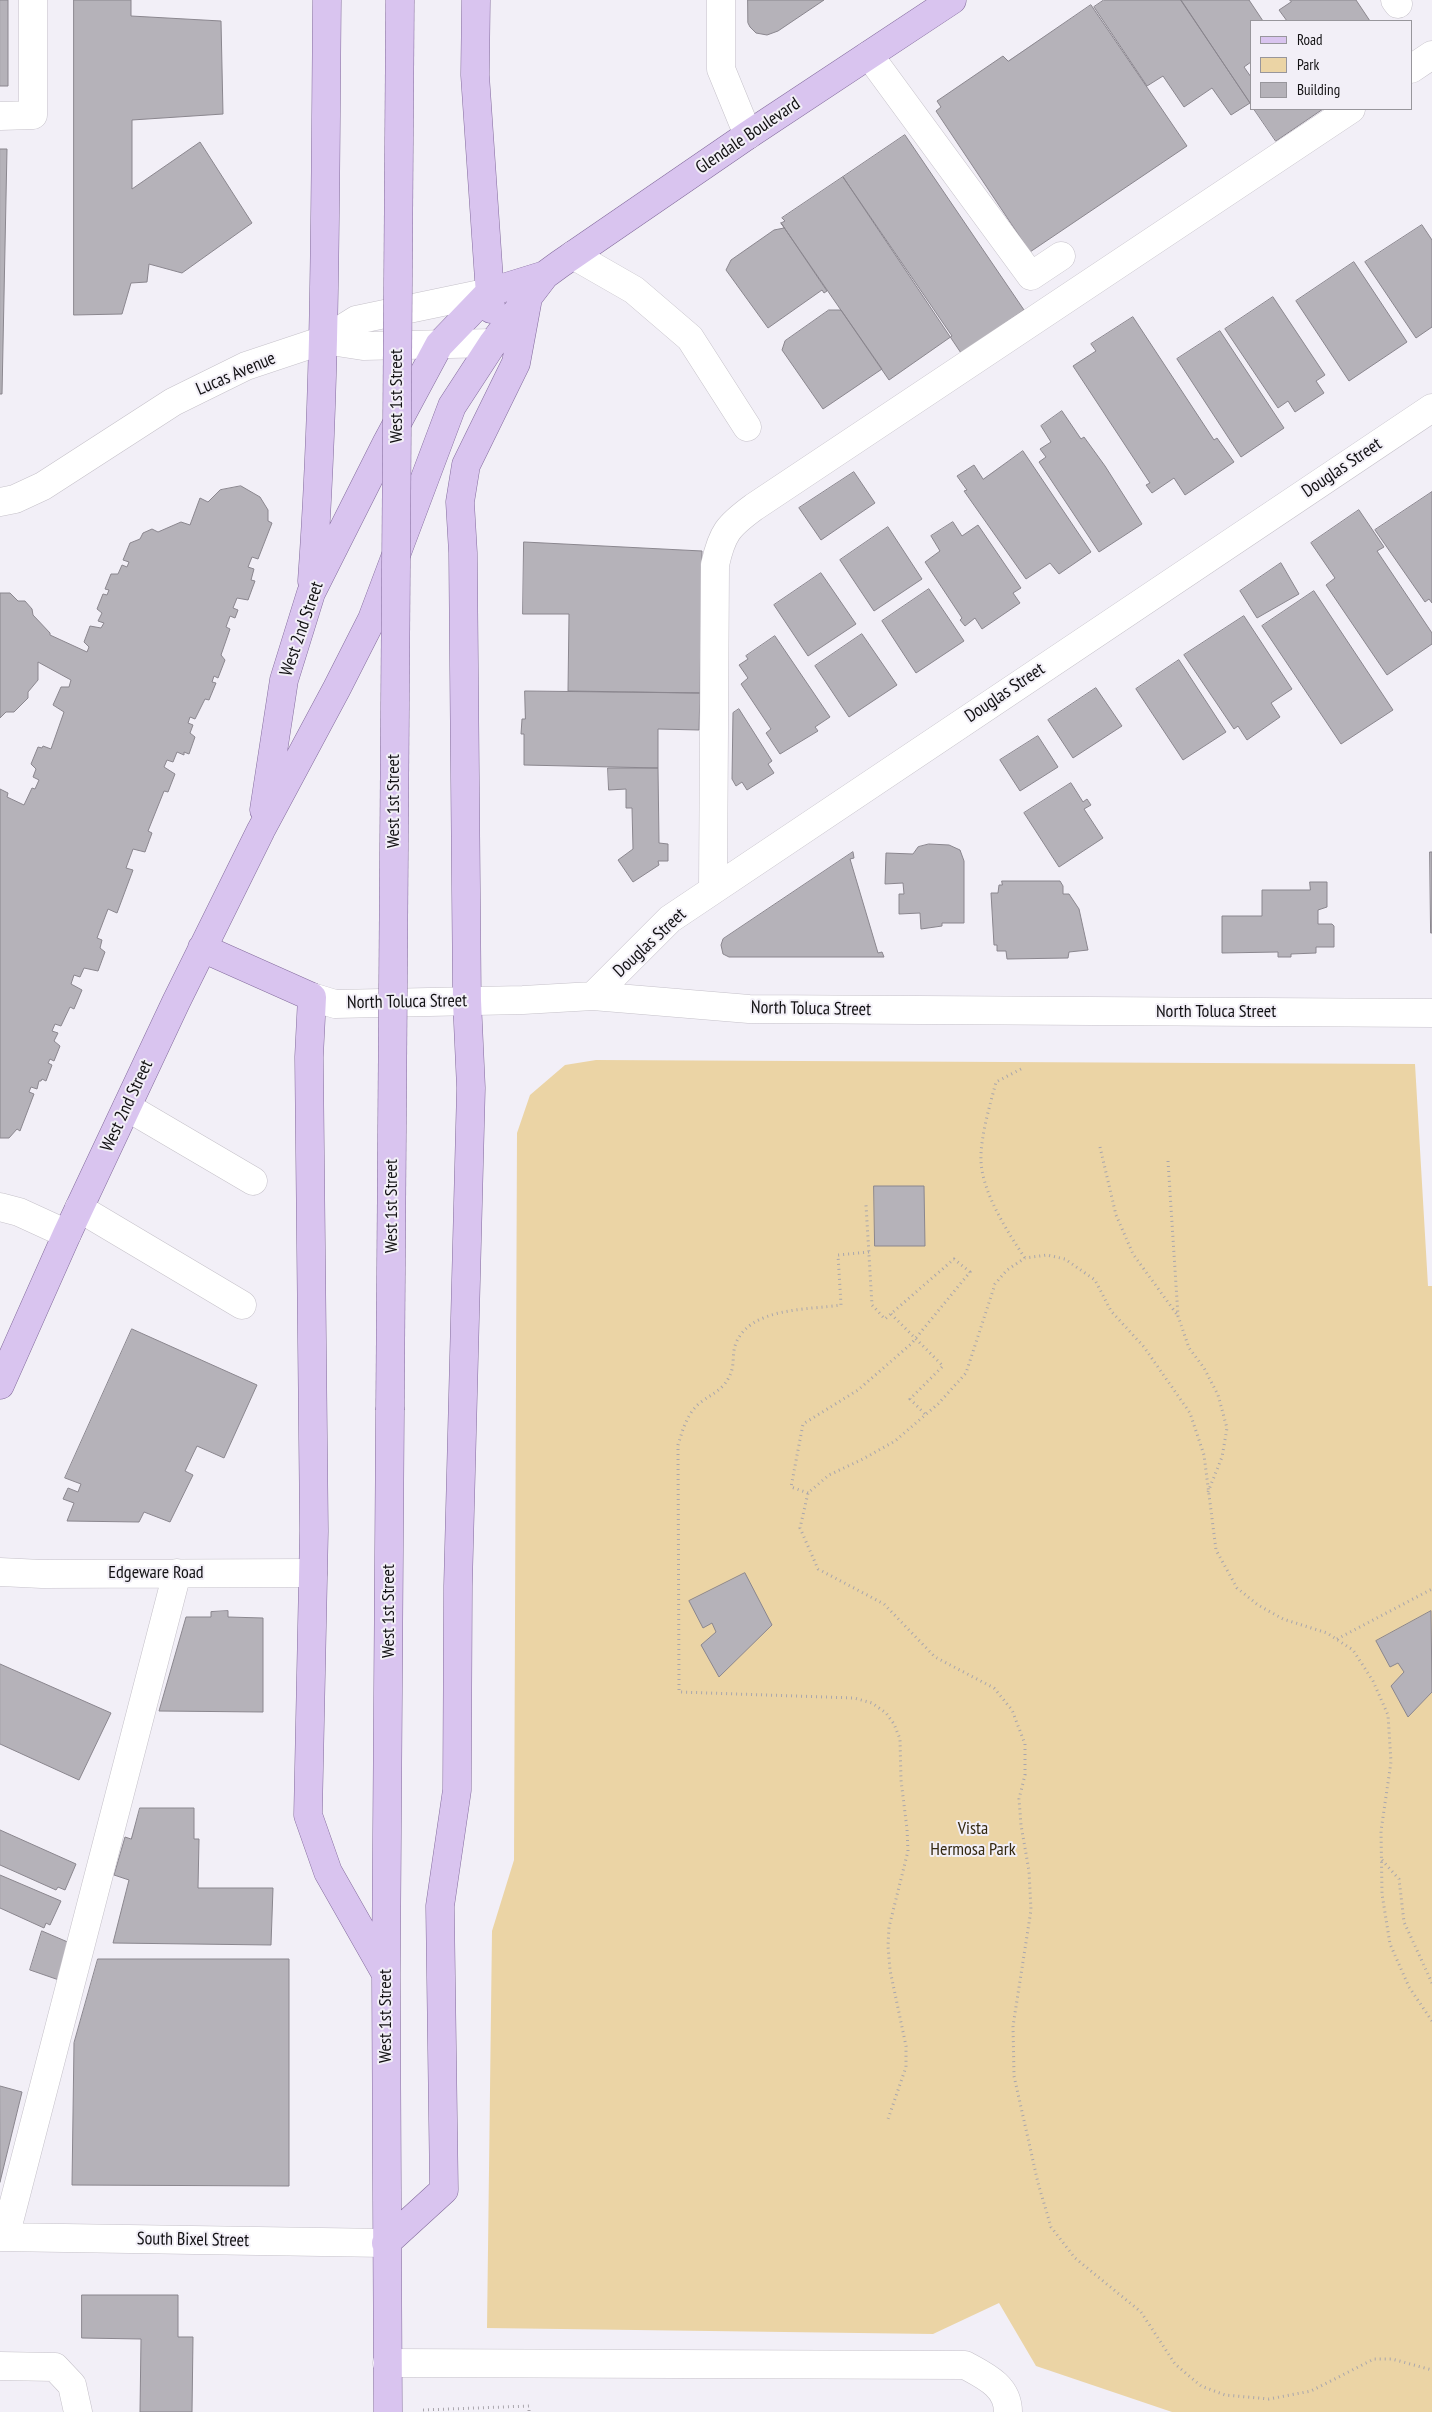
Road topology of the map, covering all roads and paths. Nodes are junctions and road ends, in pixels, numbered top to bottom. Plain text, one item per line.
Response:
1 (32, 0) edge
2 (327, 0) edge
3 (400, 0) edge
4 (476, 0) edge
5 (721, 0) edge
6 (952, 0) edge
7 (869, 55) junction
8 (1432, 55) edge
9 (1412, 68) edge
10 (1349, 110) edge
11 (0, 116) edge
12 (748, 135) junction
13 (573, 255) junction
14 (1061, 256) dead end
15 (545, 275) junction
16 (490, 292) junction
17 (528, 298) junction
18 (324, 340) junction
19 (493, 343) junction
20 (439, 345) junction
21 (1432, 408) edge
22 (747, 427) dead end
23 (387, 442) joint
24 (422, 482) joint
25 (0, 502) edge
26 (311, 593) junction
27 (261, 830) junction
28 (713, 890) junction
29 (202, 948) junction
30 (593, 996) junction
31 (312, 997) junction
32 (467, 1001) junction
33 (1432, 1013) edge
34 (1021, 1069) dead end
35 (127, 1107) junction
36 (1100, 1147) dead end
37 (1168, 1161) dead end
38 (253, 1182) dead end
39 (866, 1205) dead end
40 (0, 1207) edge
41 (79, 1208) junction
42 (67, 1234) junction
43 (869, 1252) junction
44 (1025, 1258) junction
45 (242, 1305) dead end
46 (891, 1314) junction
47 (1178, 1316) junction
48 (916, 1338) junction
49 (0, 1385) edge
50 (926, 1415) junction
51 (1208, 1492) junction
52 (808, 1493) junction
53 (0, 1572) edge
54 (177, 1573) junction
55 (313, 1573) junction
56 (1432, 1589) edge
57 (1336, 1640) junction
58 (1382, 1860) junction
59 (386, 1974) junction
60 (1432, 1984) edge
61 (1432, 2021) edge
62 (887, 2122) dead end
63 (3, 2237) edge
64 (386, 2243) junction
65 (387, 2363) junction
66 (0, 2366) edge
67 (1432, 2370) edge
68 (388, 2411) edge
69 (78, 2412) edge
70 (529, 2412) edge
71 (1008, 2412) edge

1 - 11 street
2 - 18 main road
3 - 59 main road, West 1st Street, bridge
4 - 16 main road
5 - 12 street
6 - 7 main road, Glendale Boulevard
7 - 12 main road, Glendale Boulevard
7 - 14 street
8 - 9 street
10 - 28 street
12 - 13 main road, Glendale Boulevard
13 - 15 main road, Glendale Boulevard
13 - 22 street
15 - 16 main road, Glendale Boulevard
15 - 17 main road, Glendale Boulevard
16 - 18 street, Lucas Avenue
16 - 19 main road
16 - 20 main road, Glendale Boulevard
17 - 19 main road, Glendale Boulevard
17 - 32 main road
18 - 20 street
18 - 25 street, Lucas Avenue
18 - 26 main road
19 - 20 street
19 - 24 main road, Glendale Boulevard
20 - 23 main road, Glendale Boulevard
21 - 28 street, Douglas Street
23 - 26 main road, West 2nd Street
24 - 27 main road, West 2nd Street
26 - 27 main road, West 2nd Street
27 - 29 main road, West 2nd Street
28 - 30 street, Douglas Street
29 - 31 main road, North Toluca Street
29 - 35 main road, West 2nd Street
30 - 32 street, North Toluca Street
30 - 33 street, North Toluca Street
31 - 32 street, North Toluca Street
31 - 55 main road
32 - 64 main road
34 - 44 path
35 - 38 street
35 - 41 main road, West 2nd Street
36 - 47 path
37 - 47 path
39 - 43 path
40 - 42 street
41 - 42 main road, West 2nd Street
41 - 45 street
42 - 49 main road, West 2nd Street
43 - 46 path
43 - 62 path
44 - 50 path
44 - 51 path
46 - 48 path
46 - 48 path
47 - 51 path
48 - 50 path
48 - 52 path
50 - 52 path
51 - 57 path
52 - 67 path
53 - 54 street, Edgeware Road
54 - 55 street, Edgeware Road
54 - 63 street
55 - 59 main road
56 - 57 path
57 - 58 path
58 - 60 path
58 - 61 path
59 - 64 main road, West 1st Street
63 - 64 street, South Bixel Street
64 - 65 main road, West 1st Street
65 - 68 main road, West 1st Street
65 - 71 street
66 - 69 street
68 - 70 path

